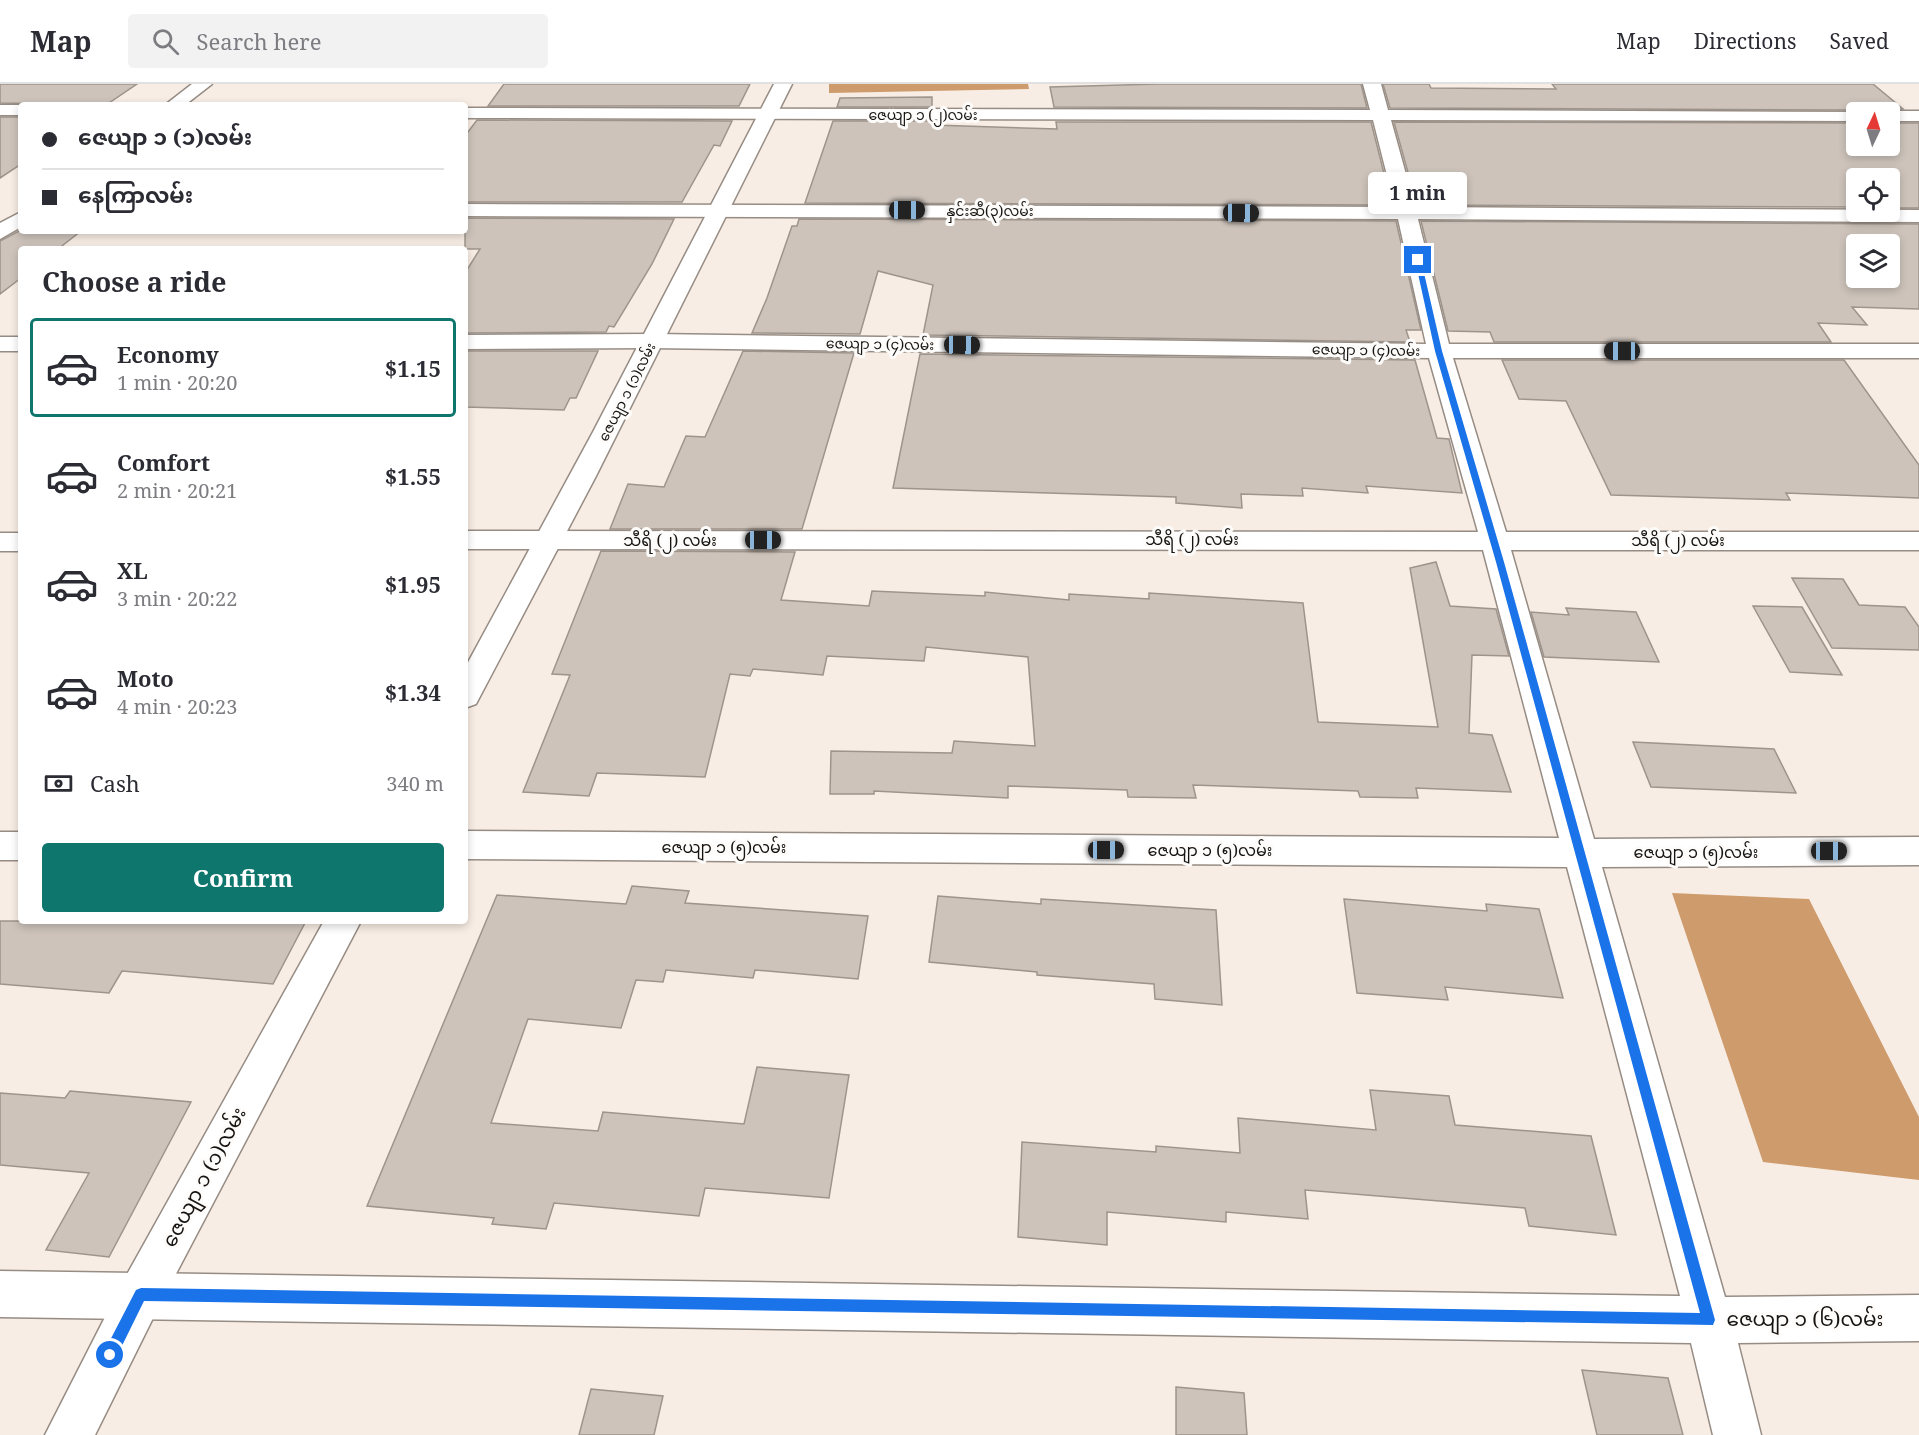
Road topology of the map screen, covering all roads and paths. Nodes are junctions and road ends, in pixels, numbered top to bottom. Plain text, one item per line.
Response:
1 (203, 84) edge
2 (783, 84) edge
3 (1372, 84) edge
4 (178, 102) edge
5 (0, 110) edge
6 (18, 110) edge
7 (468, 113) edge
8 (766, 114) junction
9 (1846, 116) edge
10 (1900, 116) edge
11 (1919, 116) edge
12 (1380, 117) junction
13 (717, 209) junction
14 (468, 210) edge
15 (0, 213) edge
16 (18, 213) edge
17 (1407, 214) junction
18 (1919, 216) edge
19 (18, 220) edge
20 (0, 233) edge
21 (652, 341) junction
22 (468, 342) edge
23 (0, 344) edge
24 (18, 344) edge
25 (1439, 351) junction
26 (1919, 351) edge
27 (1494, 539) junction
28 (468, 540) edge
29 (550, 540) junction
30 (1919, 541) edge
31 (0, 542) edge
32 (18, 542) edge
33 (468, 690) edge
34 (468, 845) edge
35 (0, 846) edge
36 (18, 846) edge
37 (1919, 851) edge
38 (1581, 853) junction
39 (341, 924) edge
40 (0, 1294) edge
41 (141, 1294) junction
42 (1919, 1318) edge
43 (1709, 1320) junction
44 (69, 1435) edge
45 (1737, 1435) edge

1 - 4 street
2 - 8 street, ဇေယျာ ၁ (၁)လမ်း
3 - 12 street
5 - 6 street
7 - 8 street, ဇေယျာ ၁ (၂)လမ်း
8 - 12 street, ဇေယျာ ၁ (၂)လမ်း
8 - 13 street, ဇေယျာ ၁ (၁)လမ်း
9 - 12 street, ဇေယျာ ၁ (၂)လမ်း
10 - 11 street
12 - 17 street
13 - 14 street, နှင်းဆီ(၃)လမ်း
13 - 17 street, နှင်းဆီ(၃)လမ်း
13 - 21 street, ဇေယျာ ၁ (၁)လမ်း
15 - 16 street
17 - 18 street, နှင်းဆီ(၃)လမ်း
17 - 25 street
19 - 20 street
21 - 22 street, ဇေယျာ ၁ (၄)လမ်း
21 - 25 street, ဇေယျာ ၁ (၄)လမ်း
21 - 29 street, ဇေယျာ ၁ (၁)လမ်း
23 - 24 street
25 - 26 street, ဇေယျာ ၁ (၄)လမ်း
25 - 27 street
27 - 29 street, သီရိ (၂) လမ်း
27 - 30 street, သီရိ (၂) လမ်း
27 - 38 street
28 - 29 street, သီရိ (၂) လမ်း
29 - 33 street, ဇေယျာ ၁ (၁)လမ်း
31 - 32 street
34 - 38 street, ဇေယျာ ၁ (၅)လမ်း
35 - 36 street
37 - 38 street, ဇေယျာ ၁ (၅)လမ်း
38 - 43 street
39 - 41 street, ဇေယျာ ၁ (၁)လမ်း
40 - 41 street, ဇေယျာ ၁ (၆)လမ်း
41 - 43 street, ဇေယျာ ၁ (၆)လမ်း
41 - 44 street, ဇေယျာ ၁ (၁)လမ်း
42 - 43 street, ဇေယျာ ၁ (၆)လမ်း
43 - 45 street

